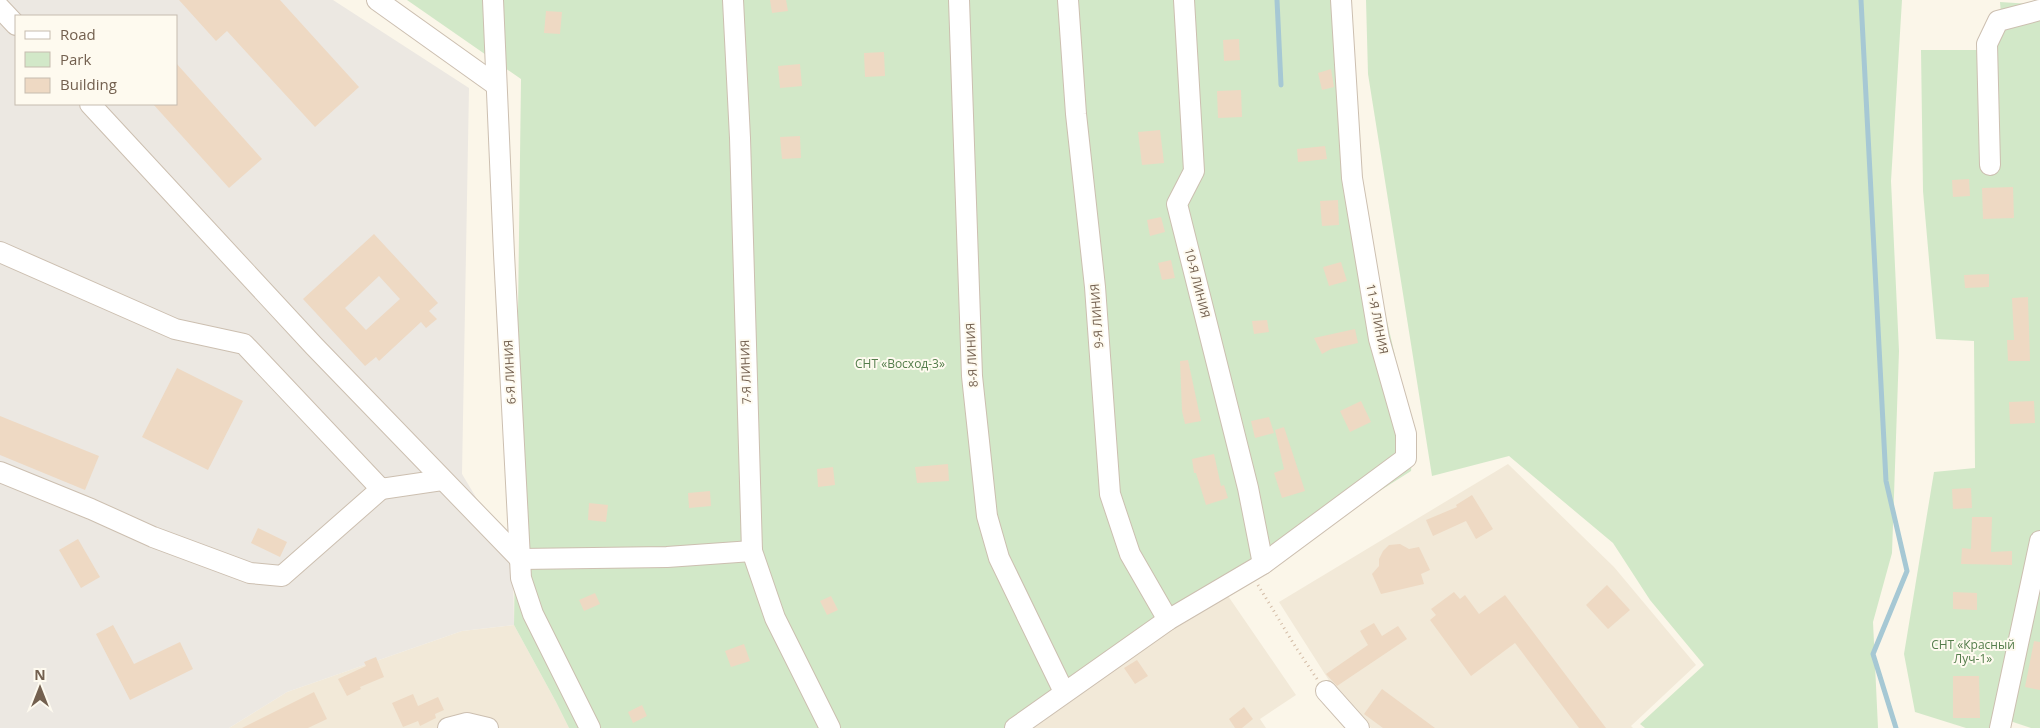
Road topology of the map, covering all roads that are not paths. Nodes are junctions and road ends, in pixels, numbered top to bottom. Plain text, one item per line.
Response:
1 (376, 0) edge
2 (493, 0) edge
3 (733, 0) edge
4 (959, 0) edge
5 (1068, 0) edge
6 (1184, 0) edge
7 (1341, 0) edge
8 (0, 8) edge
9 (2040, 10) edge
10 (15, 24) edge
11 (496, 85) junction
12 (91, 105) edge
13 (1990, 165) dead end
14 (0, 252) edge
15 (0, 472) edge
16 (442, 480) junction
17 (381, 489) junction
18 (2040, 541) edge
19 (752, 550) junction
20 (520, 559) junction
21 (1259, 571) junction
22 (1168, 620) junction
23 (1326, 691) road end
24 (1064, 692) junction
25 (452, 726) edge
26 (2004, 727) edge
27 (488, 728) edge
28 (590, 728) edge
29 (830, 728) edge
30 (1015, 728) edge
31 (1359, 728) edge

1 - 11 street
2 - 11 street, 6-Я ЛИНИЯ
3 - 19 street, 7-Я ЛИНИЯ
4 - 24 street, 8-Я ЛИНИЯ
5 - 22 street, 9-Я ЛИНИЯ
6 - 21 street, 10-Я ЛИНИЯ
7 - 21 street, 11-Я ЛИНИЯ
8 - 10 street
9 - 13 street
11 - 20 street, 6-Я ЛИНИЯ
12 - 16 street
14 - 17 street
15 - 17 street
16 - 17 street
16 - 20 street
18 - 26 street
19 - 20 street
19 - 29 street, 7-Я ЛИНИЯ
20 - 28 street, 6-Я ЛИНИЯ
21 - 22 street
22 - 24 street
23 - 31 street
24 - 30 street
25 - 27 street

